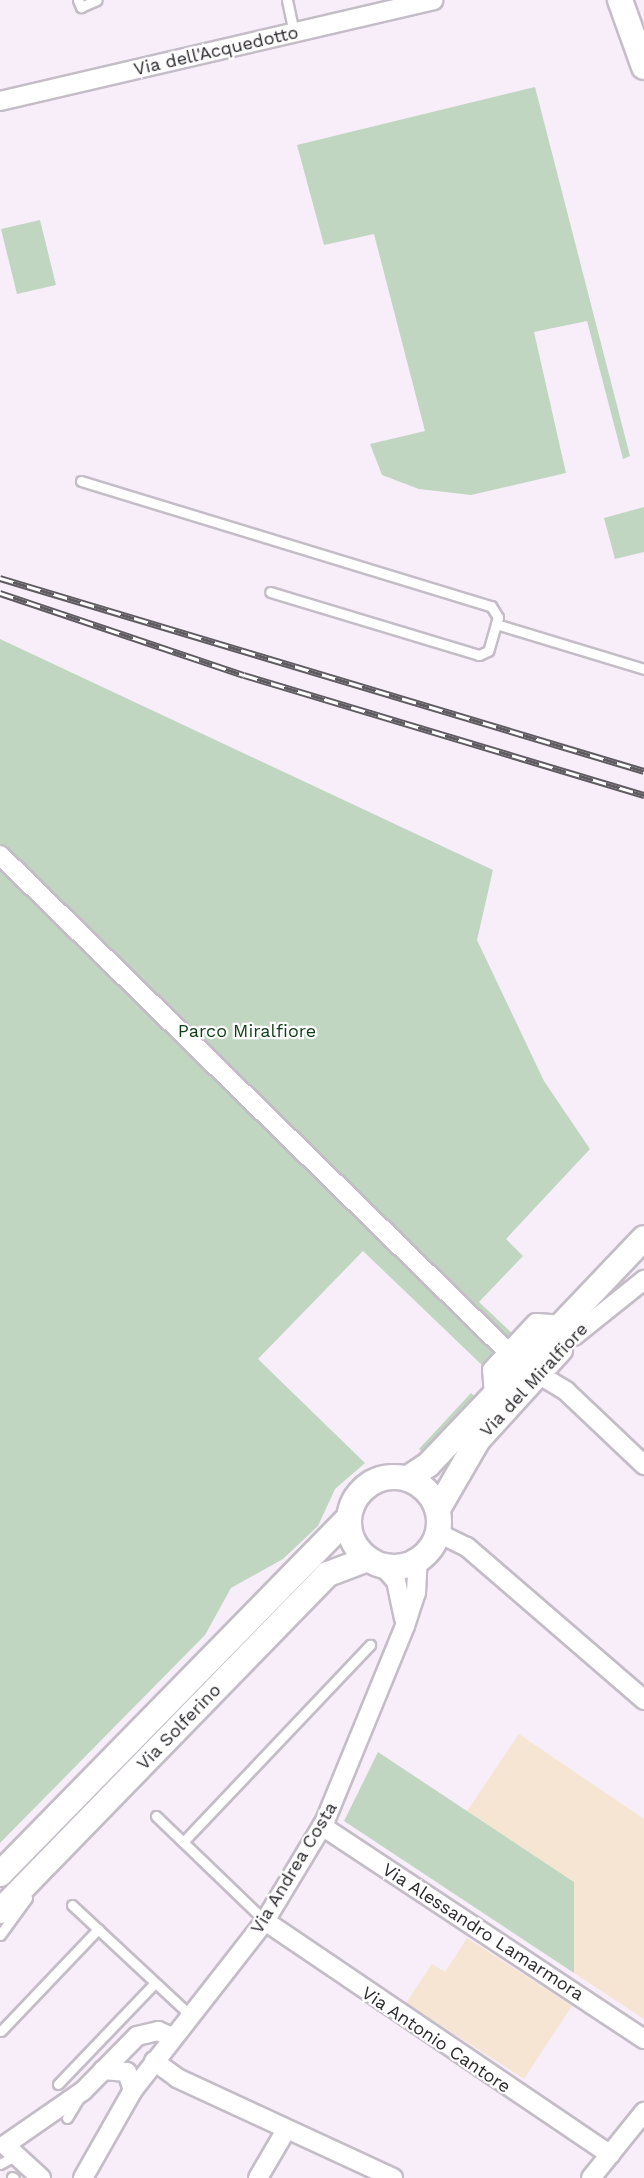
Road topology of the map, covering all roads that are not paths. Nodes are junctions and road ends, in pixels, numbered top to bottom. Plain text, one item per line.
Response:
1 (78, 0) edge
2 (97, 0) edge
3 (286, 0) edge
4 (433, 0) edge
5 (620, 0) edge
6 (635, 0) edge
7 (644, 29) edge
8 (294, 33) junction
9 (644, 67) edge
10 (0, 101) edge
11 (81, 481) dead end
12 (270, 592) dead end
13 (496, 624) junction
14 (644, 669) edge
15 (0, 855) edge
16 (644, 1223) edge
17 (644, 1238) edge
18 (644, 1261) edge
19 (644, 1280) edge
20 (568, 1330) junction
21 (508, 1352) junction
22 (538, 1374) junction
23 (494, 1396) junction
24 (644, 1465) edge
25 (408, 1478) junction
26 (438, 1509) junction
27 (349, 1517) junction
28 (438, 1533) junction
29 (418, 1560) junction
30 (375, 1562) junction
31 (404, 1638) junction
32 (370, 1645) dead end
33 (644, 1700) edge
34 (156, 1816) dead end
35 (322, 1826) junction
36 (68, 1840) junction
37 (183, 1842) junction
38 (0, 1874) edge
39 (72, 1905) dead end
40 (0, 1911) edge
41 (265, 1921) junction
42 (98, 1929) junction
43 (0, 1935) edge
44 (154, 1983) junction
45 (190, 2015) junction
46 (1, 2031) edge
47 (172, 2037) junction
48 (644, 2039) edge
49 (154, 2061) junction
50 (103, 2070) junction
51 (58, 2084) dead end
52 (133, 2090) junction
53 (83, 2091) junction
54 (68, 2118) dead end
55 (642, 2119) edge
56 (286, 2130) junction
57 (7, 2149) edge
58 (610, 2155) junction
59 (0, 2164) edge
60 (41, 2178) edge
61 (83, 2178) edge
62 (258, 2178) edge
63 (393, 2178) edge
64 (591, 2178) edge

1 - 2 lane
3 - 8 lane
4 - 8 street, Via dell'Acquedotto
5 - 9 main road
6 - 7 main road
8 - 10 street, Via dell'Acquedotto
11 - 13 lane
12 - 13 lane
13 - 14 lane
15 - 21 street
16 - 20 street, Via del Miralfiore
17 - 20 main road, Via del Miralfiore
18 - 20 main road, Via del Miralfiore
19 - 20 street
20 - 21 street, Via del Miralfiore
20 - 22 main road, Via del Miralfiore
20 - 23 main road, Via del Miralfiore
21 - 23 street, Via del Miralfiore
22 - 24 street
22 - 26 main road, Via del Miralfiore
23 - 25 main road, Via del Miralfiore
25 - 26 main road
25 - 27 main road
26 - 28 main road
27 - 30 main road
27 - 38 main road, Via Solferino
28 - 29 main road
28 - 33 street
29 - 30 main road
29 - 31 street, Via Andrea Costa
30 - 31 street, Via Andrea Costa
30 - 36 main road, Via Solferino
31 - 35 street, Via Andrea Costa
32 - 37 lane
34 - 37 lane
35 - 41 street, Via Andrea Costa
35 - 48 street, Via Alessandro Lamarmora
36 - 40 main road, Via Solferino
36 - 43 lane
37 - 41 lane
39 - 42 lane
41 - 45 street, Via Andrea Costa
41 - 58 street, Via Antonio Cantore
42 - 44 lane
42 - 46 lane
44 - 45 lane
44 - 51 lane
45 - 47 street, Via Andrea Costa
47 - 49 street, Via Andrea Costa
47 - 50 street
49 - 52 street, Via Andrea Costa
49 - 56 street
50 - 52 street
50 - 53 street
52 - 61 street, Via Andrea Costa
53 - 54 lane
53 - 57 street
55 - 58 street
56 - 62 street
56 - 63 street
57 - 59 lane
57 - 60 street
58 - 64 street

